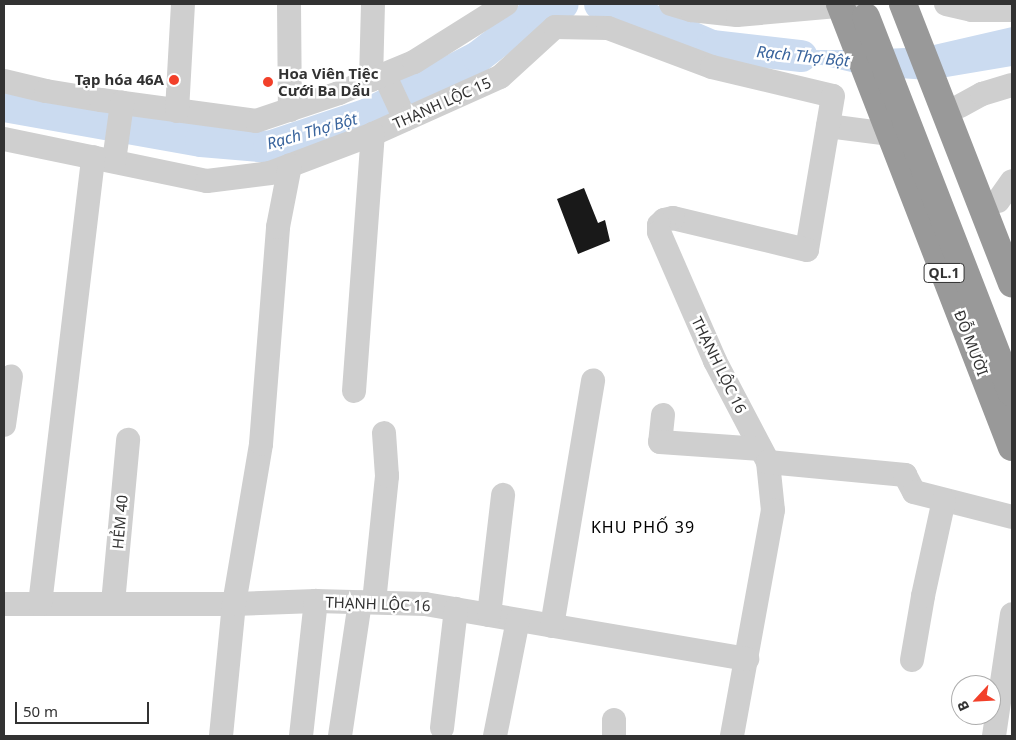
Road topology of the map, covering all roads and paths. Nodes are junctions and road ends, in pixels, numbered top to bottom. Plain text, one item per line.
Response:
1 (184, 4) edge
2 (289, 4) edge
3 (373, 4) edge
4 (506, 4) edge
5 (671, 4) edge
6 (903, 4) edge
7 (920, 4) edge
8 (946, 4) edge
9 (849, 7) edge
10 (1012, 10) edge
11 (377, 77) junction
12 (4, 81) edge
13 (1012, 85) edge
14 (952, 100) junction
15 (122, 103) junction
16 (177, 110) junction
17 (290, 110) junction
18 (405, 119) junction
19 (897, 124) junction
20 (828, 126) junction
21 (372, 134) junction
22 (4, 138) edge
23 (104, 159) junction
24 (290, 165) junction
25 (1005, 191) edge
26 (1012, 237) edge
27 (807, 250) joint
28 (1012, 284) edge
29 (11, 376) dead end
30 (593, 380) dead end
31 (354, 392) dead end
32 (1012, 393) edge
33 (663, 415) dead end
34 (4, 425) edge
35 (384, 433) dead end
36 (128, 440) dead end
37 (1012, 447) edge
38 (764, 455) junction
39 (503, 495) dead end
40 (944, 500) junction
41 (1012, 517) edge
42 (316, 601) junction
43 (367, 602) junction
44 (113, 603) junction
45 (4, 604) edge
46 (40, 604) junction
47 (234, 604) junction
48 (456, 610) junction
49 (1012, 614) edge
50 (489, 615) junction
51 (518, 620) junction
52 (552, 626) junction
53 (747, 659) junction
54 (912, 660) dead end
55 (442, 728) dead end
56 (221, 736) edge
57 (301, 736) edge
58 (340, 736) edge
59 (495, 736) edge
60 (732, 736) edge
61 (994, 736) edge

1 - 16 street
2 - 17 street
3 - 11 street
4 - 11 street
5 - 9 street
6 - 14 highway
7 - 14 highway
8 - 10 street
9 - 19 highway, QL.1
9 - 19 highway, ĐỖ MƯỜI / QL.1
11 - 17 street
11 - 18 street
12 - 15 street
13 - 14 street
14 - 25 highway
14 - 28 highway
15 - 16 street
15 - 23 street
16 - 17 street
18 - 20 street, THẠNH LỘC 15
18 - 21 street, THẠNH LỘC 15
19 - 20 street
19 - 32 highway, ĐỖ MƯỜI / QL.1
19 - 37 highway, ĐỖ MƯỜI / QL.1
20 - 27 street, THẠNH LỘC 15
21 - 24 street, THẠNH LỘC 15
21 - 31 street
22 - 23 street, THẠNH LỘC 15
23 - 24 street, THẠNH LỘC 15
23 - 46 street
24 - 47 street
25 - 26 highway
27 - 38 street, THẠNH LỘC 16
29 - 34 street
30 - 52 street
33 - 38 street
35 - 43 street
36 - 44 street, HẺM 40
38 - 40 street
38 - 53 street, THẠNH LỘC 16
39 - 50 street
40 - 41 street
40 - 54 street
42 - 43 street, THẠNH LỘC 16
42 - 47 street, THẠNH LỘC 16
42 - 57 street
43 - 48 street, THẠNH LỘC 16
43 - 58 street
44 - 46 street, THẠNH LỘC 16
44 - 47 street, THẠNH LỘC 16
45 - 46 street, THẠNH LỘC 16
47 - 56 street
48 - 50 street, THẠNH LỘC 16
48 - 55 street
49 - 61 street
50 - 51 street, THẠNH LỘC 16
51 - 52 street, THẠNH LỘC 16
51 - 59 street
52 - 53 street, THẠNH LỘC 16
53 - 60 street, THẠNH LỘC 16

